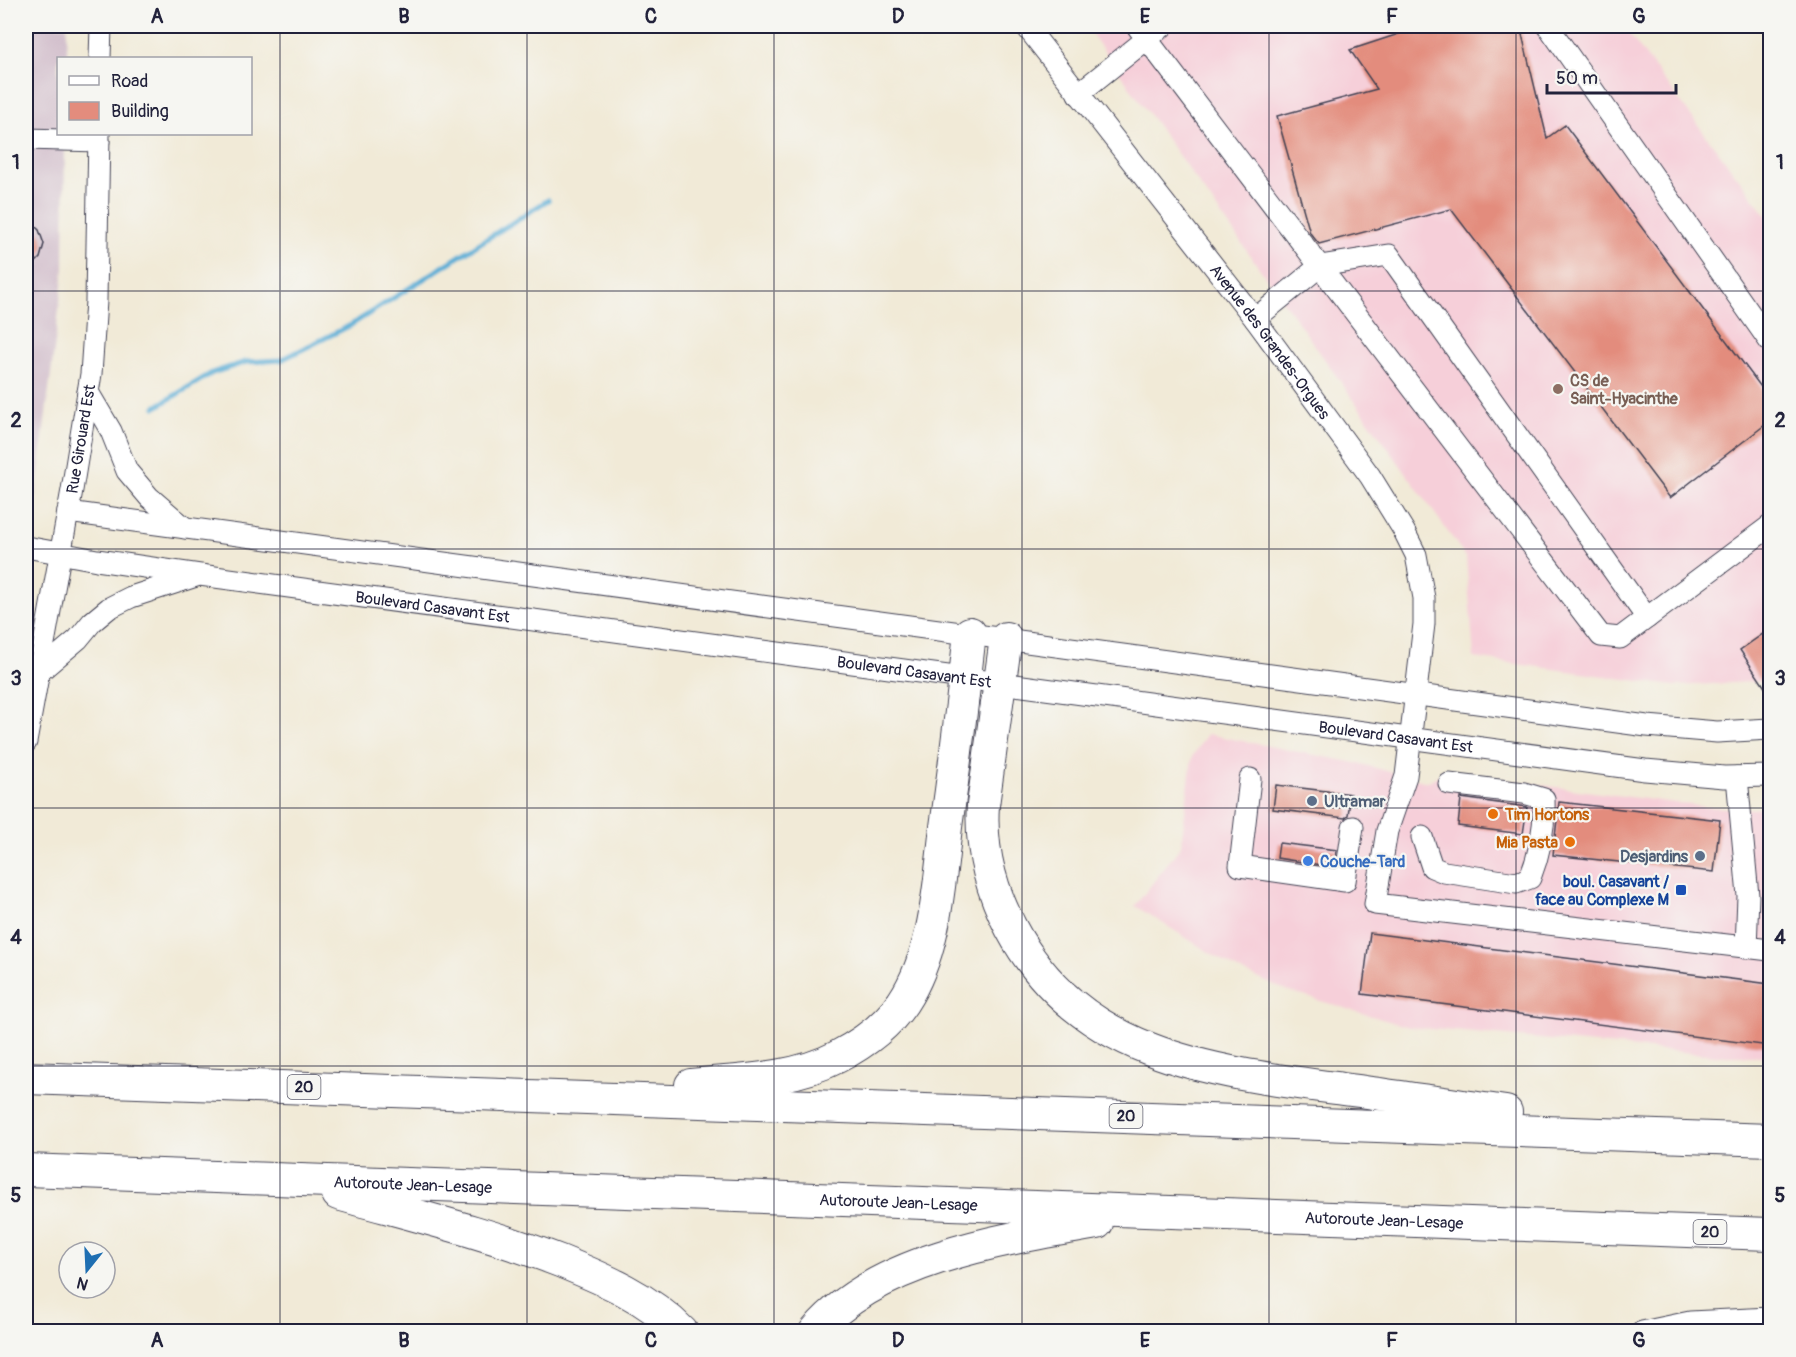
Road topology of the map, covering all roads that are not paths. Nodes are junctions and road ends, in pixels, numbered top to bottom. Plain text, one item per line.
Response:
1 (101, 26) edge
2 (1026, 26) edge
3 (1548, 26) edge
4 (1149, 30) edge
5 (100, 57) edge
6 (1078, 94) junction
7 (99, 137) edge
8 (26, 139) edge
9 (1320, 266) junction
10 (1255, 319) junction
11 (1770, 342) edge
12 (88, 392) junction
13 (68, 512) junction
14 (1770, 526) edge
15 (185, 528) junction
16 (26, 547) edge
17 (60, 554) junction
18 (200, 574) junction
19 (1647, 618) junction
20 (970, 633) junction
21 (1006, 638) junction
22 (39, 672) junction
23 (965, 678) junction
24 (1000, 683) junction
25 (1416, 693) junction
26 (1770, 729) edge
27 (1410, 738) junction
28 (26, 742) edge
29 (1770, 776) edge
30 (1737, 777) junction
31 (1250, 779) dead end
32 (1449, 784) dead end
33 (1353, 827) dead end
34 (1422, 837) dead end
35 (1746, 948) junction
36 (1770, 950) edge
37 (26, 1078) edge
38 (582, 1097) junction
39 (1669, 1136) junction
40 (1770, 1140) edge
41 (26, 1170) edge
42 (285, 1180) junction
43 (1160, 1212) junction
44 (1770, 1234) edge
45 (1770, 1318) edge
46 (682, 1332) edge
47 (815, 1332) edge
48 (1642, 1332) edge

1 - 5 street
2 - 6 street, Avenue des Grandes-Orgues
3 - 11 street
4 - 6 street
4 - 9 street
6 - 10 street, Avenue des Grandes-Orgues
7 - 8 street
7 - 12 street, Rue Girouard Est
9 - 10 street
9 - 19 street
9 - 19 street
10 - 25 street, Avenue des Grandes-Orgues
12 - 13 street, Rue Girouard Est
12 - 15 street
13 - 15 street
13 - 17 street, Rue Girouard Est
14 - 19 street
15 - 20 street
16 - 17 street, Boulevard Casavant Est
17 - 18 street, Boulevard Casavant Est
17 - 22 street, Rue Girouard Est
18 - 22 street
18 - 23 street, Boulevard Casavant Est
20 - 21 street
20 - 23 highway
21 - 24 highway
21 - 25 street
22 - 28 street, Rue Girouard Est
23 - 24 street, Boulevard Casavant Est
23 - 38 highway
24 - 27 street, Boulevard Casavant Est
24 - 39 highway
25 - 26 street
25 - 27 street, Avenue des Grandes-Orgues
27 - 30 street, Boulevard Casavant Est
27 - 35 street, Avenue des Grandes-Orgues
29 - 30 street, Boulevard Casavant Est
30 - 35 street
31 - 33 street
32 - 34 street
35 - 36 street
37 - 38 highway, 20
38 - 39 highway, 20
39 - 40 highway, 20
41 - 42 highway, Autoroute Jean-Lesage / 20
42 - 43 highway, Autoroute Jean-Lesage / 20
42 - 46 highway
43 - 44 highway, Autoroute Jean-Lesage / 20
43 - 47 highway
45 - 48 street

